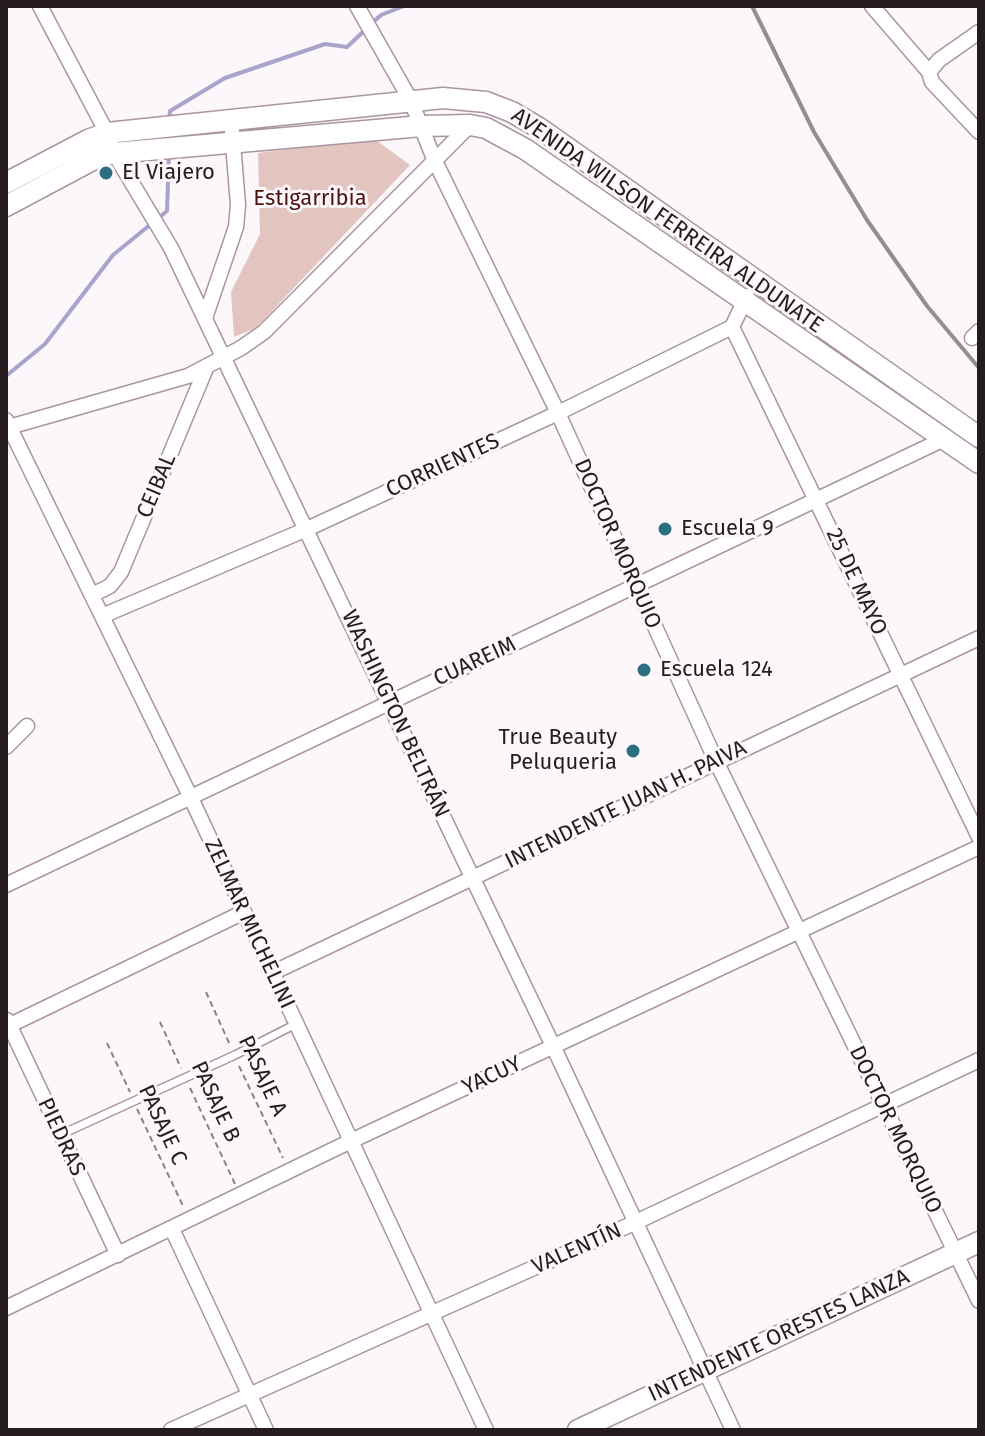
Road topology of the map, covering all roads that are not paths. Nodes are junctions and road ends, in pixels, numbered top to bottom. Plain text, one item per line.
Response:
1 (40, 6) edge
2 (872, 6) edge
3 (359, 10) edge
4 (979, 32) edge
5 (929, 72) junction
6 (411, 101) junction
7 (231, 118) junction
8 (470, 125) junction
9 (422, 126) junction
10 (979, 132) edge
11 (146, 138) junction
12 (232, 141) junction
13 (111, 143) junction
14 (434, 159) junction
15 (6, 183) edge
16 (6, 206) edge
17 (750, 291) junction
18 (205, 318) junction
19 (732, 327) junction
20 (224, 357) junction
21 (207, 366) junction
22 (558, 413) junction
23 (8, 424) edge
24 (979, 437) edge
25 (944, 439) junction
26 (979, 463) edge
27 (816, 499) junction
28 (307, 529) junction
29 (635, 587) junction
30 (92, 595) junction
31 (102, 616) junction
32 (979, 638) edge
33 (900, 676) junction
34 (389, 701) junction
35 (27, 726) dead end
36 (6, 747) edge
37 (716, 761) junction
38 (191, 798) junction
39 (979, 837) edge
40 (979, 847) edge
41 (473, 879) junction
42 (6, 885) edge
43 (244, 912) junction
44 (798, 931) junction
45 (272, 973) junction
46 (7, 1024) edge
47 (296, 1024) junction
48 (554, 1048) junction
49 (979, 1060) edge
50 (883, 1105) junction
51 (60, 1135) junction
52 (351, 1141) junction
53 (634, 1223) junction
54 (172, 1229) junction
55 (979, 1242) edge
56 (955, 1253) junction
57 (118, 1255) junction
58 (979, 1301) edge
59 (6, 1308) edge
60 (432, 1314) junction
61 (705, 1371) junction
62 (250, 1396) junction
63 (171, 1430) edge
64 (266, 1430) edge
65 (486, 1430) edge
66 (578, 1430) edge
67 (733, 1430) edge

1 - 13 street, WASHINGTON BELTRÁN
2 - 5 street
3 - 6 street, DOCTOR MORQUIO
4 - 5 street
5 - 10 street
6 - 7 street, AVENIDA WILSON FERREIRA ALDUNATE
6 - 9 street, DOCTOR MORQUIO
6 - 17 street, AVENIDA WILSON FERREIRA ALDUNATE
7 - 11 street, AVENIDA WILSON FERREIRA ALDUNATE
7 - 12 street
8 - 9 street, AVENIDA WILSON FERREIRA ALDUNATE
8 - 14 street
8 - 17 street, AVENIDA WILSON FERREIRA ALDUNATE
9 - 12 street, AVENIDA WILSON FERREIRA ALDUNATE
9 - 14 street, DOCTOR MORQUIO
11 - 12 street, AVENIDA WILSON FERREIRA ALDUNATE
11 - 13 street
12 - 18 street
13 - 15 street
13 - 16 street
13 - 18 street, WASHINGTON BELTRÁN
14 - 20 street
14 - 22 street, DOCTOR MORQUIO
17 - 19 street
17 - 24 street, AVENIDA WILSON FERREIRA ALDUNATE
17 - 25 street, AVENIDA WILSON FERREIRA ALDUNATE
18 - 20 street, WASHINGTON BELTRÁN
19 - 22 street, CORRIENTES
19 - 27 street, 25 DE MAYO
20 - 21 street
20 - 28 street, WASHINGTON BELTRÁN
21 - 23 street
21 - 30 street, CEIBAL
22 - 28 street, CORRIENTES
22 - 29 street, DOCTOR MORQUIO
23 - 30 street, ZELMAR MICHELINI
25 - 26 street, AVENIDA WILSON FERREIRA ALDUNATE
25 - 27 street, CUAREIM
27 - 29 street, CUAREIM
27 - 33 street, 25 DE MAYO
28 - 31 street, CORRIENTES
28 - 34 street, WASHINGTON BELTRÁN
29 - 34 street, CUAREIM
29 - 37 street, DOCTOR MORQUIO
30 - 31 street, ZELMAR MICHELINI
31 - 38 street, ZELMAR MICHELINI
32 - 33 street, INTENDENTE JUAN H. PAIVA
33 - 37 street, INTENDENTE JUAN H. PAIVA
33 - 39 street, 25 DE MAYO
34 - 38 street, CUAREIM
34 - 41 street, WASHINGTON BELTRÁN
35 - 36 street
37 - 41 street, INTENDENTE JUAN H. PAIVA
37 - 44 street, DOCTOR MORQUIO
38 - 42 street, CUAREIM
38 - 43 street, ZELMAR MICHELINI
40 - 44 street, YACUY
41 - 45 street, INTENDENTE JUAN H. PAIVA
41 - 48 street, WASHINGTON BELTRÁN
43 - 45 street, ZELMAR MICHELINI
43 - 46 street
44 - 48 street, YACUY
44 - 50 street, DOCTOR MORQUIO
45 - 47 street, ZELMAR MICHELINI
46 - 51 street, PIEDRAS
47 - 51 lane
47 - 52 street, ZELMAR MICHELINI
48 - 52 street, YACUY
48 - 53 street, WASHINGTON BELTRÁN
49 - 50 street, VALENTÍN
50 - 53 street, VALENTÍN
50 - 56 street, DOCTOR MORQUIO
51 - 57 street, PIEDRAS
52 - 54 street, YACUY
52 - 60 street, ZELMAR MICHELINI
53 - 60 street, VALENTÍN
53 - 61 street, WASHINGTON BELTRÁN
54 - 57 street, YACUY
54 - 62 street
55 - 56 street, INTENDENTE ORESTES LANZA
56 - 58 street, DOCTOR MORQUIO
56 - 61 street, INTENDENTE ORESTES LANZA
57 - 59 street, YACUY
60 - 62 street, VALENTÍN
60 - 65 street, ZELMAR MICHELINI
61 - 66 street, INTENDENTE ORESTES LANZA
61 - 67 street, WASHINGTON BELTRÁN
62 - 63 street, VALENTÍN
62 - 64 street

